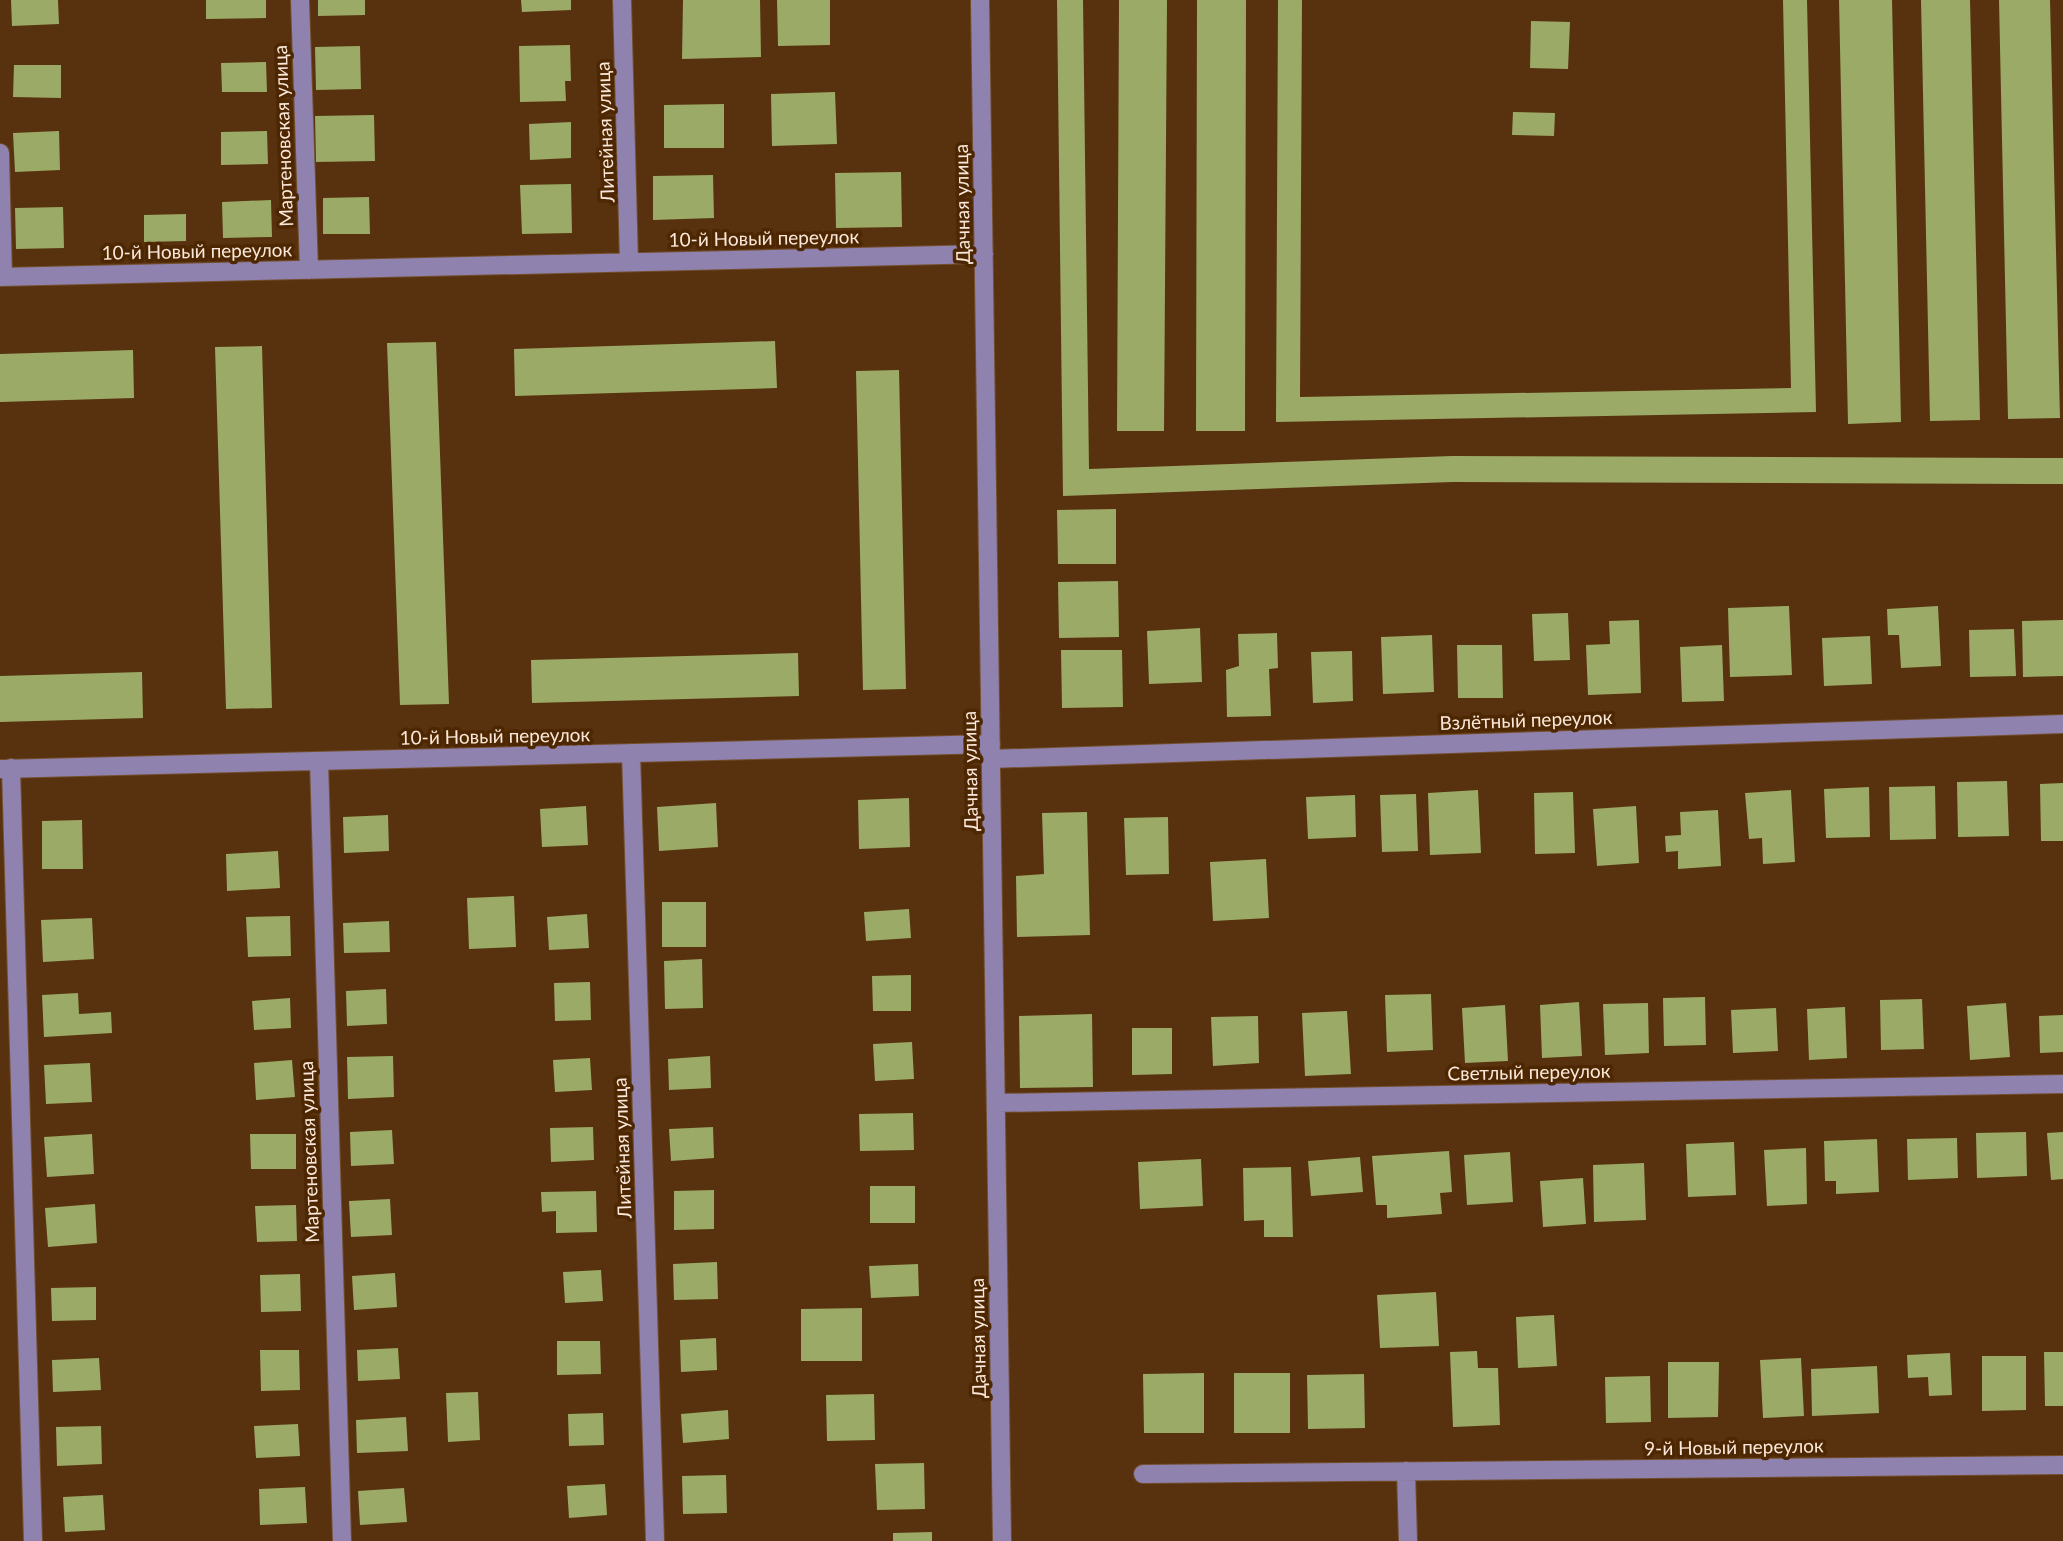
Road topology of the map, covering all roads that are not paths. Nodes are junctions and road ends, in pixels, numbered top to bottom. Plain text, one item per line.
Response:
1 (300, 0) edge
2 (622, 0) edge
3 (980, 0) edge
4 (0, 153) edge
5 (984, 254) junction
6 (629, 262) junction
7 (309, 270) junction
8 (2, 277) edge
9 (2063, 723) edge
10 (991, 752) junction
11 (631, 753) junction
12 (319, 761) junction
13 (6, 769) edge
14 (2063, 1084) edge
15 (996, 1103) junction
16 (2063, 1465) edge
17 (1406, 1471) junction
18 (1143, 1474) dead end
19 (33, 1541) edge
20 (342, 1541) edge
21 (655, 1541) edge
22 (1002, 1541) edge
23 (1408, 1541) edge

1 - 7 street, Мартеновская улица
2 - 6 street, Литейная улица
3 - 5 street, Дачная улица
4 - 8 street
5 - 6 street, 10-й Новый переулок
5 - 10 street, Дачная улица
6 - 7 street, 10-й Новый переулок
7 - 8 street, 10-й Новый переулок
9 - 10 street, Взлётный переулок
10 - 11 street, 10-й Новый переулок
10 - 15 street, Дачная улица
11 - 12 street, 10-й Новый переулок
11 - 21 street, Литейная улица
12 - 13 street, 10-й Новый переулок
12 - 20 street, Мартеновская улица
13 - 19 street
14 - 15 street, Светлый переулок
15 - 22 street, Дачная улица
16 - 17 street, 9-й Новый переулок
17 - 18 street, 9-й Новый переулок
17 - 23 street

